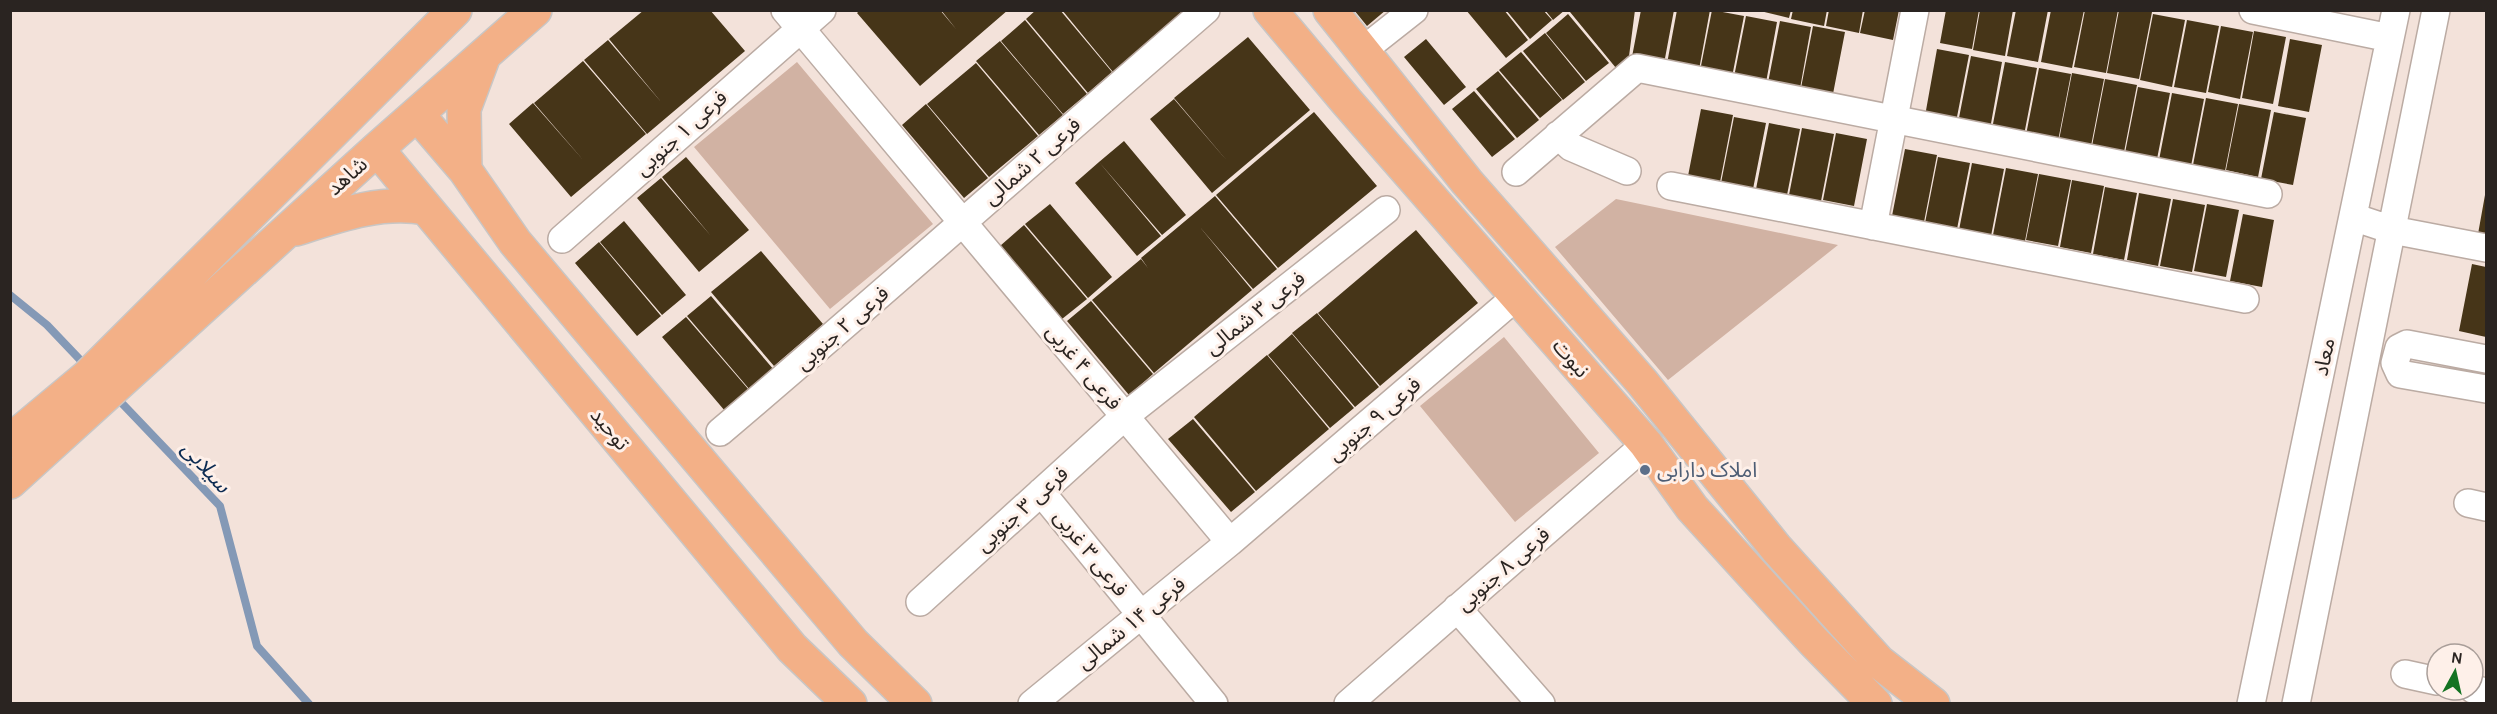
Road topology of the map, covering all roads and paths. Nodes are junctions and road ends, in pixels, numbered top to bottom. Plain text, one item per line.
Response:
1 (455, 10) edge
2 (535, 10) edge
3 (822, 10) edge
4 (1206, 10) edge
5 (1270, 10) edge
6 (1330, 10) edge
7 (1414, 10) edge
8 (1915, 10) edge
9 (2253, 10) edge
10 (2396, 10) edge
11 (2436, 10) edge
12 (793, 20) edge
13 (2390, 38) junction
14 (1362, 51) junction
15 (483, 55) junction
16 (417, 114) junction
17 (1893, 119) junction
18 (1558, 135) junction
19 (377, 149) junction
20 (465, 170) junction
21 (1627, 171) dead end
22 (1516, 172) dead end
23 (1671, 186) dead end
24 (2268, 194) dead end
25 (426, 208) junction
26 (1386, 210) dead end
27 (2353, 217) junction
28 (961, 221) junction
29 (1873, 226) junction
30 (2392, 230) junction
31 (285, 232) junction
32 (562, 238) dead end
33 (2487, 248) edge
34 (1517, 296) junction
35 (2244, 299) dead end
36 (151, 334) junction
37 (2487, 359) edge
38 (2487, 389) edge
39 (1125, 416) junction
40 (720, 432) dead end
41 (11, 441) edge
42 (1646, 444) junction
43 (18, 476) edge
44 (1041, 492) junction
45 (1230, 542) junction
46 (920, 602) dead end
47 (1458, 608) junction
48 (1140, 615) junction
49 (2405, 674) dead end
50 (2425, 678) edge
51 (1210, 698) edge
52 (1358, 700) edge
53 (850, 704) edge
54 (915, 704) edge
55 (1032, 704) edge
56 (1541, 704) edge
57 (1875, 704) edge
58 (1932, 704) edge
59 (2251, 704) edge
60 (2296, 704) edge

1 - 36 main road, شاهد
2 - 15 main road, شاهد
3 - 12 street, فرعی ۱ جنوبی
4 - 28 street, فرعی ۲ شمالی
5 - 34 main road, نبوت
6 - 14 main road, نبوت
7 - 14 street
8 - 17 street
9 - 13 street
10 - 13 street, معاد
11 - 30 street, معاد
12 - 28 street
12 - 32 street, فرعی ۱ جنوبی
13 - 27 street, معاد
14 - 58 main road, نبوت
15 - 16 main road, شاهد
15 - 20 main road
16 - 19 main road, شاهد
16 - 20 main road
17 - 18 street
17 - 24 street
17 - 29 street
18 - 21 street
18 - 22 street
19 - 25 main road, توحید
19 - 31 main road, شاهد
20 - 54 main road
23 - 29 street
25 - 31 main road
25 - 53 main road, توحید
26 - 39 street, فرعی ۳ شمالی
27 - 30 street
27 - 59 street, معاد
28 - 39 street, فرعی ۴ غربی
28 - 40 street, فرعی ۲ جنوبی
29 - 35 street
30 - 33 street
30 - 60 street, معاد
31 - 36 main road, شاهد
34 - 42 main road, نبوت
34 - 45 street, فرعی ۹ جنوبی
36 - 41 main road
36 - 43 main road
37 - 38 street
39 - 44 street, فرعی ۳ جنوبی
39 - 45 street, فرعی ۴ غربی
42 - 47 street, فرعی ۸ جنوبی
42 - 57 main road, نبوت
44 - 46 street, فرعی ۳ جنوبی
44 - 48 street, فرعی ۳ غربی
45 - 48 street, فرعی ۱۴ شمالی
47 - 52 street, فرعی ۸ جنوبی
47 - 56 street
48 - 51 street, فرعی ۳ غربی
48 - 55 street, فرعی ۱۴ شمالی
49 - 50 street

